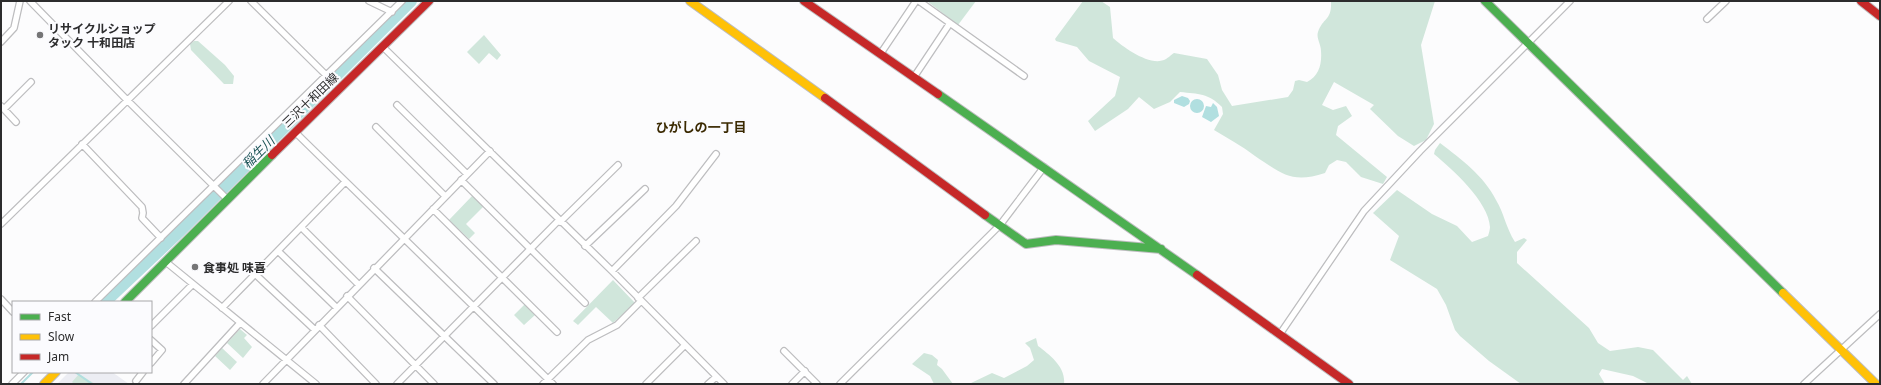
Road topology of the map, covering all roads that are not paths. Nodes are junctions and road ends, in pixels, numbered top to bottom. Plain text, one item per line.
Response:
1 (20, 1) edge
2 (30, 1) edge
3 (229, 1) edge
4 (251, 1) edge
5 (369, 1) edge
6 (402, 1) edge
7 (429, 1) edge
8 (690, 1) edge
9 (804, 1) edge
10 (918, 1) edge
11 (1485, 1) edge
12 (1570, 1) edge
13 (1726, 1) edge
14 (1861, 1) edge
15 (392, 12) junction
16 (1880, 16) edge
17 (1707, 19) dead end
18 (950, 23) junction
19 (1, 42) edge
20 (1528, 44) junction
21 (383, 47) junction
22 (881, 53) junction
23 (327, 76) junction
24 (1024, 76) dead end
25 (914, 77) junction
26 (31, 82) dead end
27 (128, 100) junction
28 (397, 105) dead end
29 (2, 108) edge
30 (16, 122) dead end
31 (376, 127) dead end
32 (295, 132) junction
33 (82, 144) junction
34 (490, 151) junction
35 (716, 154) dead end
36 (618, 165) dead end
37 (1044, 167) junction
38 (467, 174) junction
39 (461, 180) junction
40 (345, 182) junction
41 (214, 186) junction
42 (645, 189) dead end
43 (445, 196) junction
44 (225, 197) junction
45 (433, 209) junction
46 (559, 221) junction
47 (1, 224) edge
48 (1000, 225) junction
49 (301, 227) junction
50 (161, 238) junction
51 (403, 238) junction
52 (696, 242) dead end
53 (585, 246) junction
54 (531, 249) junction
55 (1161, 249) junction
56 (278, 251) junction
57 (166, 262) junction
58 (374, 268) junction
59 (612, 271) junction
60 (255, 274) junction
61 (502, 278) junction
62 (193, 284) junction
63 (358, 284) junction
64 (347, 296) junction
65 (1, 300) edge
66 (640, 300) junction
67 (96, 301) edge
68 (126, 301) edge
69 (585, 303) dead end
70 (336, 307) junction
71 (473, 307) junction
72 (222, 308) junction
73 (12, 311) edge
74 (1880, 314) edge
75 (240, 323) junction
76 (152, 325) edge
77 (317, 327) junction
78 (557, 332) dead end
79 (1280, 334) junction
80 (444, 337) junction
81 (152, 341) edge
82 (685, 345) junction
83 (1841, 350) junction
84 (784, 351) dead end
85 (286, 359) junction
86 (152, 362) edge
87 (415, 366) junction
88 (805, 371) junction
89 (23, 373) edge
90 (55, 373) edge
91 (143, 373) edge
92 (716, 376) junction
93 (548, 379) junction
94 (136, 381) dead end
95 (12, 384) edge
96 (44, 384) edge
97 (184, 384) edge
98 (262, 384) edge
99 (316, 384) edge
100 (376, 384) edge
101 (397, 384) edge
102 (434, 384) edge
103 (494, 384) edge
104 (543, 384) edge
105 (554, 384) edge
106 (646, 384) edge
107 (708, 384) edge
108 (724, 384) edge
109 (792, 384) edge
110 (817, 384) edge
111 (840, 384) edge
112 (1349, 384) edge
113 (1804, 384) edge
114 (1876, 384) edge

1 - 19 street
2 - 27 street
3 - 27 street
4 - 23 street
5 - 15 street
6 - 15 street
7 - 21 street, 三沢十和田線
8 - 48 street
9 - 22 street
10 - 18 street
10 - 22 street
11 - 20 street
12 - 20 street
13 - 17 street
14 - 16 street
15 - 23 street
18 - 24 street
18 - 25 street
20 - 79 street
20 - 83 street
21 - 32 street, 三沢十和田線
21 - 34 street
22 - 25 street
23 - 41 street
25 - 37 street
26 - 29 street
27 - 33 street
27 - 41 street
28 - 38 street
29 - 30 street
31 - 43 street
32 - 40 street
32 - 44 street, 三沢十和田線
33 - 47 street
33 - 50 street
34 - 38 street
34 - 46 street
35 - 59 street
36 - 46 street
37 - 48 street
37 - 55 street
38 - 39 street
39 - 43 street
39 - 54 street
40 - 49 street
40 - 51 street
41 - 44 street
41 - 50 street
42 - 53 street
43 - 45 street
44 - 57 street, 三沢十和田線
45 - 51 street
45 - 61 street
46 - 53 street
46 - 54 street
48 - 55 street
48 - 111 street
49 - 56 street
49 - 63 street
50 - 67 street
51 - 58 street
51 - 71 street
52 - 66 street
53 - 59 street
54 - 61 street
54 - 69 street
55 - 79 street
56 - 60 street
56 - 70 street
57 - 62 street
57 - 68 street, 三沢十和田線
58 - 63 street
58 - 80 street
59 - 66 street
60 - 72 street
60 - 77 street
61 - 71 street
61 - 78 street
62 - 72 street
62 - 76 street
63 - 64 street
64 - 70 street
64 - 87 street
65 - 73 street
66 - 82 street
66 - 93 street
70 - 77 street
71 - 80 street
71 - 93 street
72 - 75 street
74 - 83 street
75 - 85 street
75 - 97 street
77 - 85 street
77 - 100 street
79 - 112 street
80 - 87 street
80 - 103 street
81 - 86 street
82 - 92 street
82 - 106 street
83 - 113 street
83 - 114 street
84 - 88 street
85 - 98 street
85 - 99 street
87 - 101 street
87 - 102 street
88 - 109 street
88 - 110 street
89 - 95 street
90 - 96 street
91 - 94 street
92 - 107 street
92 - 108 street
93 - 104 street
93 - 105 street

